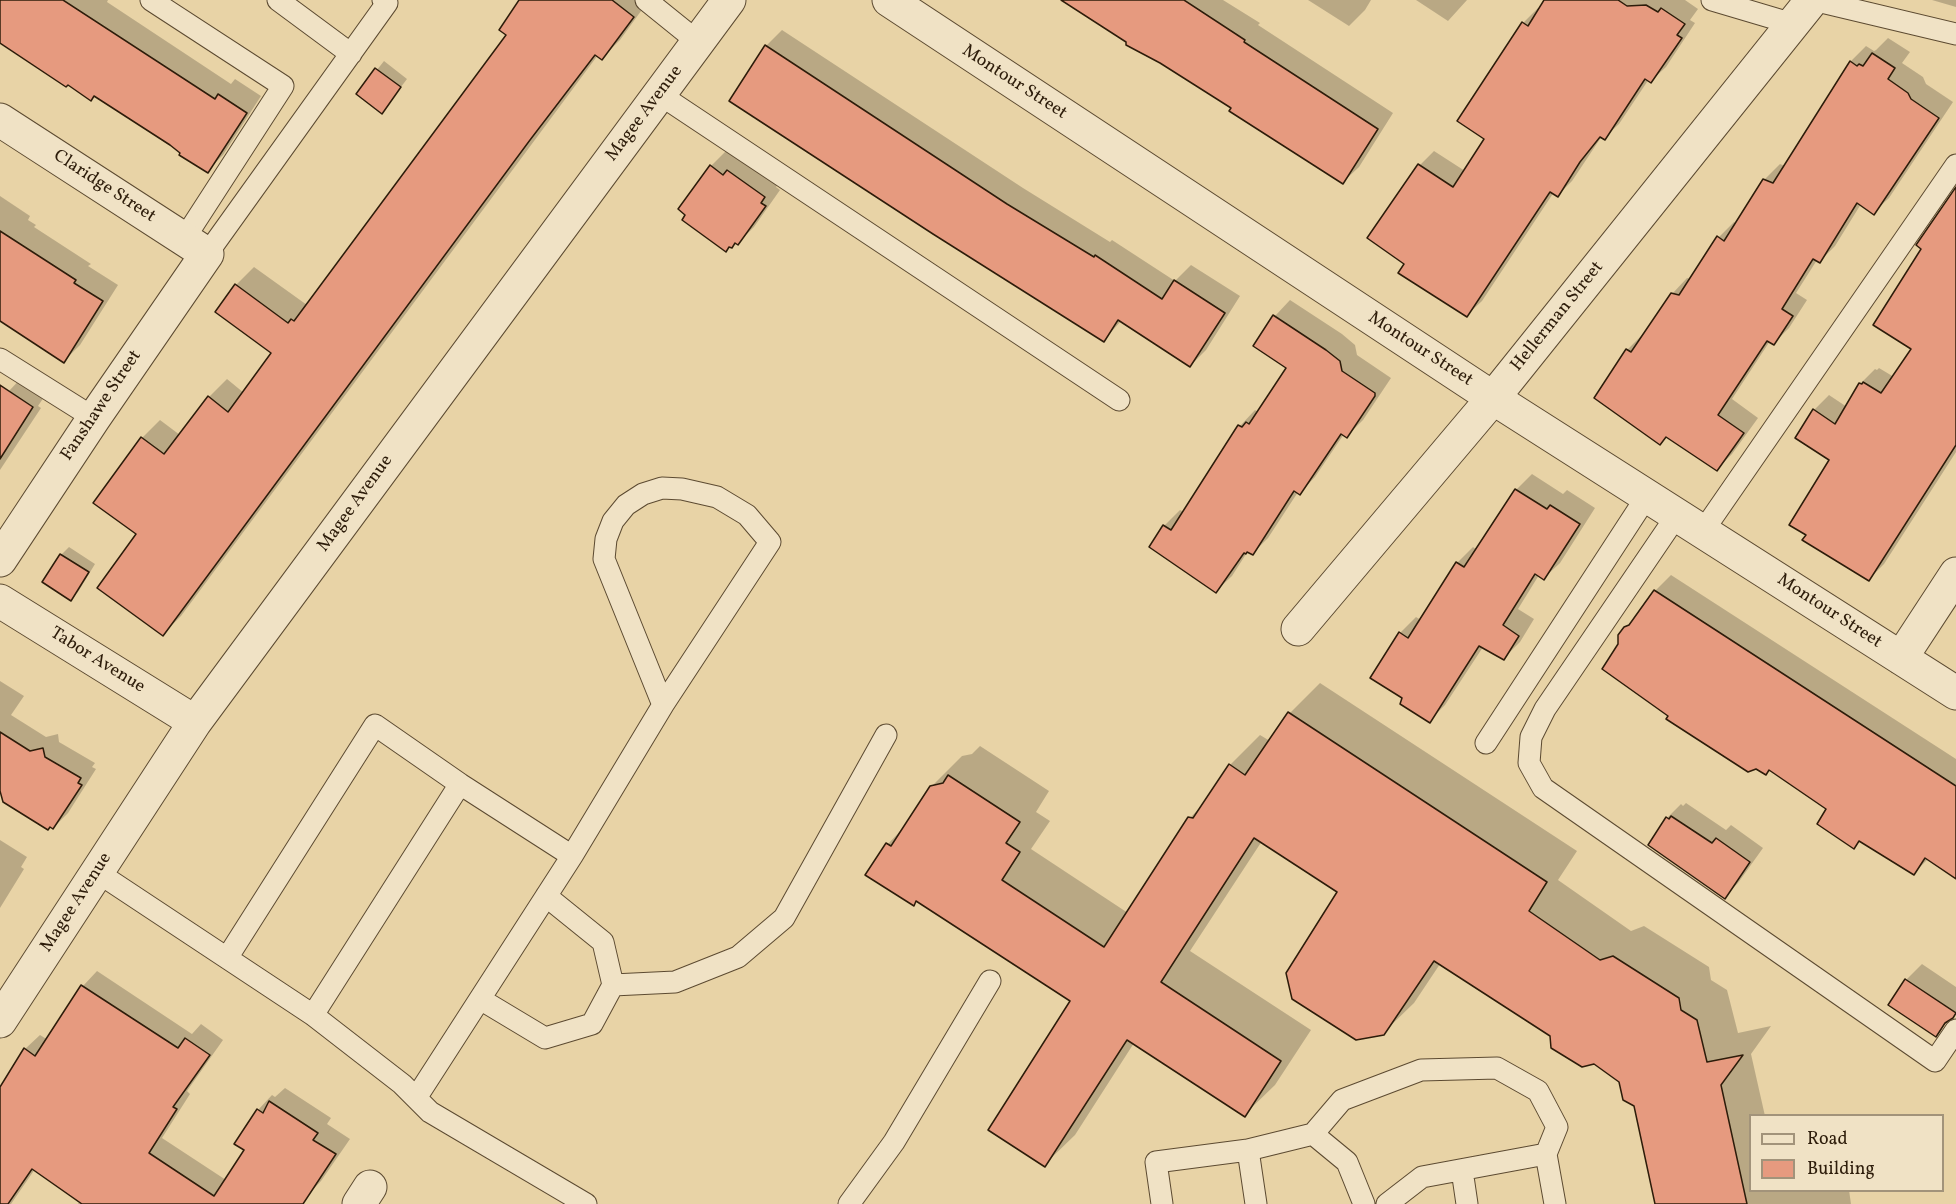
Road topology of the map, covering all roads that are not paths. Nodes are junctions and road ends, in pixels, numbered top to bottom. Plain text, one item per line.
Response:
1 (151, 0) edge
2 (278, 0) edge
3 (382, 0) edge
4 (646, 0) edge
5 (729, 0) edge
6 (889, 0) edge
7 (1712, 0) edge
8 (1806, 8) edge
9 (1956, 34) edge
10 (698, 42) junction
11 (351, 54) junction
12 (659, 94) junction
13 (0, 120) edge
14 (1956, 165) edge
15 (196, 247) junction
16 (0, 359) edge
17 (1493, 398) junction
18 (1119, 400) dead end
19 (94, 418) junction
20 (1647, 496) junction
21 (1690, 523) junction
22 (0, 560) edge
23 (1956, 574) edge
24 (0, 601) edge
25 (1298, 629) dead end
26 (1901, 658) junction
27 (1956, 693) edge
28 (663, 705) junction
29 (195, 722) junction
30 (886, 735) dead end
31 (1486, 743) dead end
32 (460, 784) junction
33 (572, 856) junction
34 (97, 872) junction
35 (546, 896) junction
36 (227, 958) junction
37 (990, 981) dead end
38 (613, 985) junction
39 (480, 999) junction
40 (313, 1015) junction
41 (0, 1021) edge
42 (1956, 1030) edge
43 (417, 1098) junction
44 (1313, 1134) junction
45 (1248, 1150) junction
46 (1546, 1154) junction
47 (1462, 1170) junction
48 (586, 1204) edge
49 (849, 1204) edge
50 (1162, 1204) edge
51 (1256, 1204) edge
52 (1364, 1204) edge
53 (1387, 1204) edge
54 (1467, 1204) edge
55 (1555, 1204) edge

1 - 15 lane
2 - 11 lane
3 - 11 lane
4 - 10 lane
5 - 10 street, Magee Avenue
6 - 17 street, Montour Street
7 - 8 lane
8 - 9 lane
8 - 17 street, Hellerman Street
10 - 12 street, Magee Avenue
11 - 15 lane
12 - 18 lane
12 - 29 street, Magee Avenue
13 - 15 street, Claridge Street
14 - 21 lane
15 - 19 street, Fanshawe Street
16 - 19 lane
17 - 20 street, Montour Street
17 - 25 street, Hellerman Street
19 - 22 street, Fanshawe Street
20 - 21 street, Montour Street
20 - 31 lane
21 - 26 street, Montour Street
21 - 42 lane
23 - 26 street
24 - 29 street, Tabor Avenue
26 - 27 street, Montour Street
28 - 28 lane
28 - 33 lane
29 - 34 street, Magee Avenue
30 - 38 lane
32 - 33 lane
32 - 36 lane
32 - 40 lane
33 - 35 lane
34 - 36 lane
34 - 41 street, Magee Avenue
35 - 38 lane
35 - 39 lane
36 - 40 lane
37 - 49 lane
38 - 39 lane
39 - 43 lane
40 - 43 lane
43 - 48 lane
44 - 45 lane
44 - 46 lane
44 - 52 lane
45 - 50 lane
45 - 51 lane
46 - 47 lane
46 - 55 lane
47 - 53 lane
47 - 54 lane

